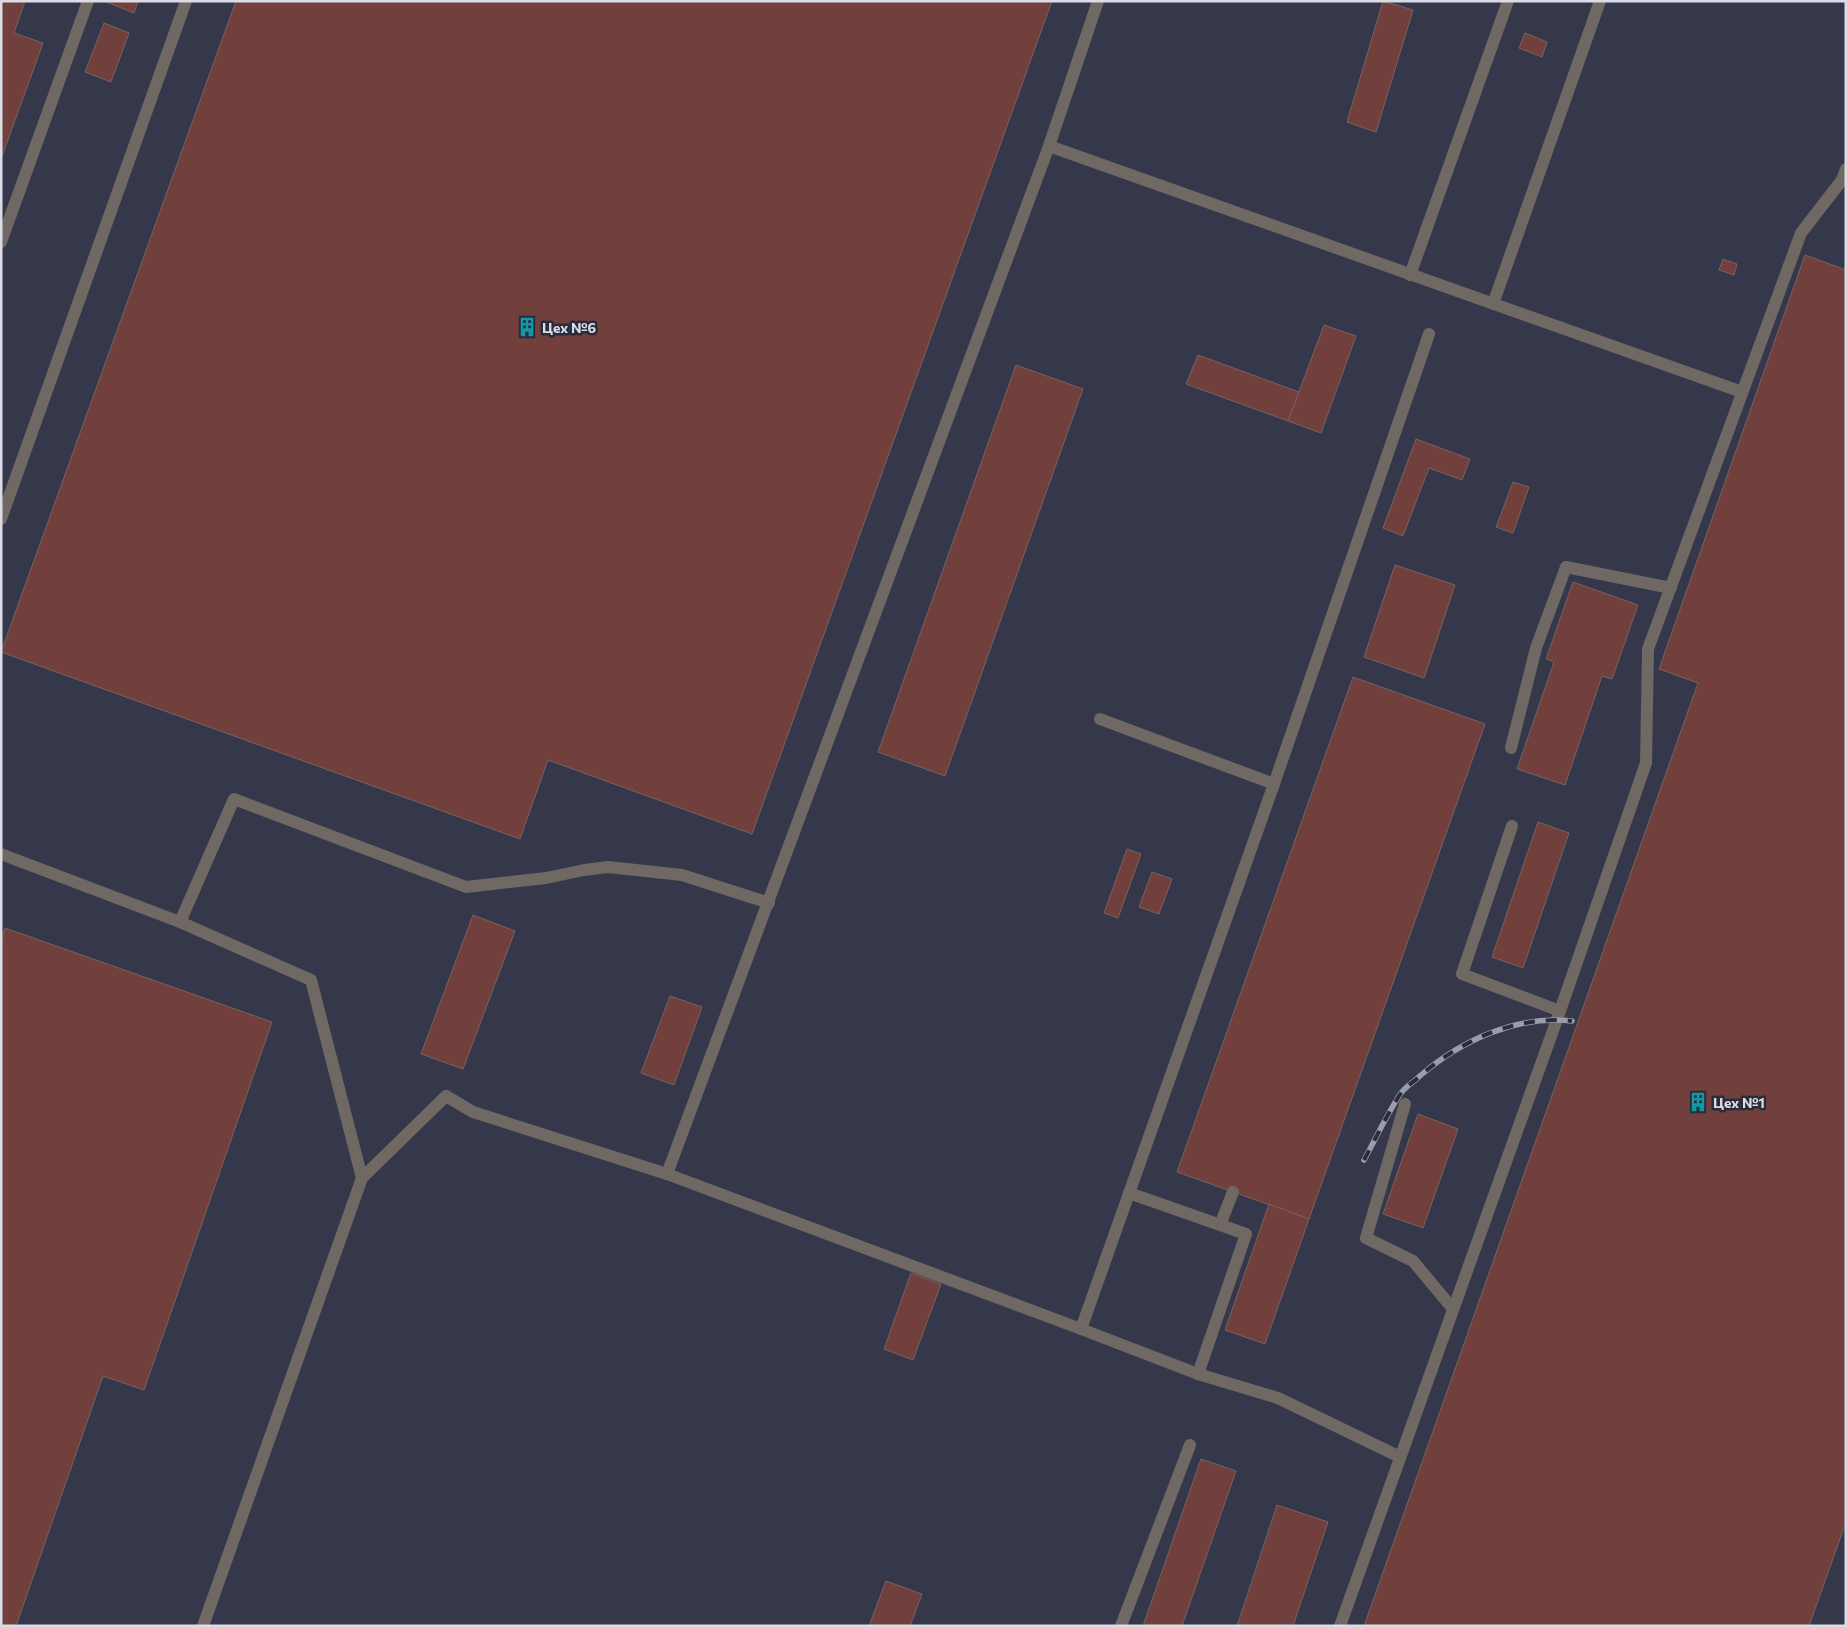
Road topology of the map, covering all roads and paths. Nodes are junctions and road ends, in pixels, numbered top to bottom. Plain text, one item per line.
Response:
1 (88, 1) edge
2 (186, 1) edge
3 (1098, 1) edge
4 (1508, 1) edge
5 (1600, 1) edge
6 (1049, 146) junction
7 (1846, 169) edge
8 (1, 242) edge
9 (1410, 275) junction
10 (1493, 304) junction
11 (1429, 334) dead end
12 (1742, 392) junction
13 (1, 519) edge
14 (1671, 588) junction
15 (1100, 719) dead end
16 (1511, 748) dead end
17 (1274, 784) junction
18 (1512, 826) dead end
19 (1, 854) edge
20 (769, 903) junction
21 (180, 922) junction
22 (1560, 1011) junction
23 (1406, 1104) dead end
24 (667, 1174) junction
25 (362, 1178) junction
26 (1233, 1192) dead end
27 (1129, 1193) junction
28 (1220, 1225) junction
29 (1453, 1309) junction
30 (1081, 1328) junction
31 (1198, 1374) junction
32 (1190, 1445) dead end
33 (1400, 1457) junction
34 (202, 1626) edge
35 (1121, 1626) edge
36 (1340, 1626) edge

1 - 8 lane
2 - 13 lane
3 - 6 lane
4 - 9 lane
5 - 10 lane
6 - 9 lane
6 - 20 lane
7 - 12 lane
9 - 10 lane
10 - 12 lane
11 - 17 lane
12 - 14 lane
14 - 16 lane
14 - 22 lane
15 - 17 lane
17 - 27 lane
18 - 22 lane
19 - 21 lane
20 - 21 lane
20 - 24 lane
21 - 25 lane
22 - 29 lane
23 - 29 lane
24 - 25 lane
24 - 30 lane
25 - 34 lane
26 - 28 lane
27 - 28 lane
27 - 30 lane
28 - 31 lane
29 - 33 lane
30 - 31 lane
31 - 33 lane
32 - 35 lane
33 - 36 lane

